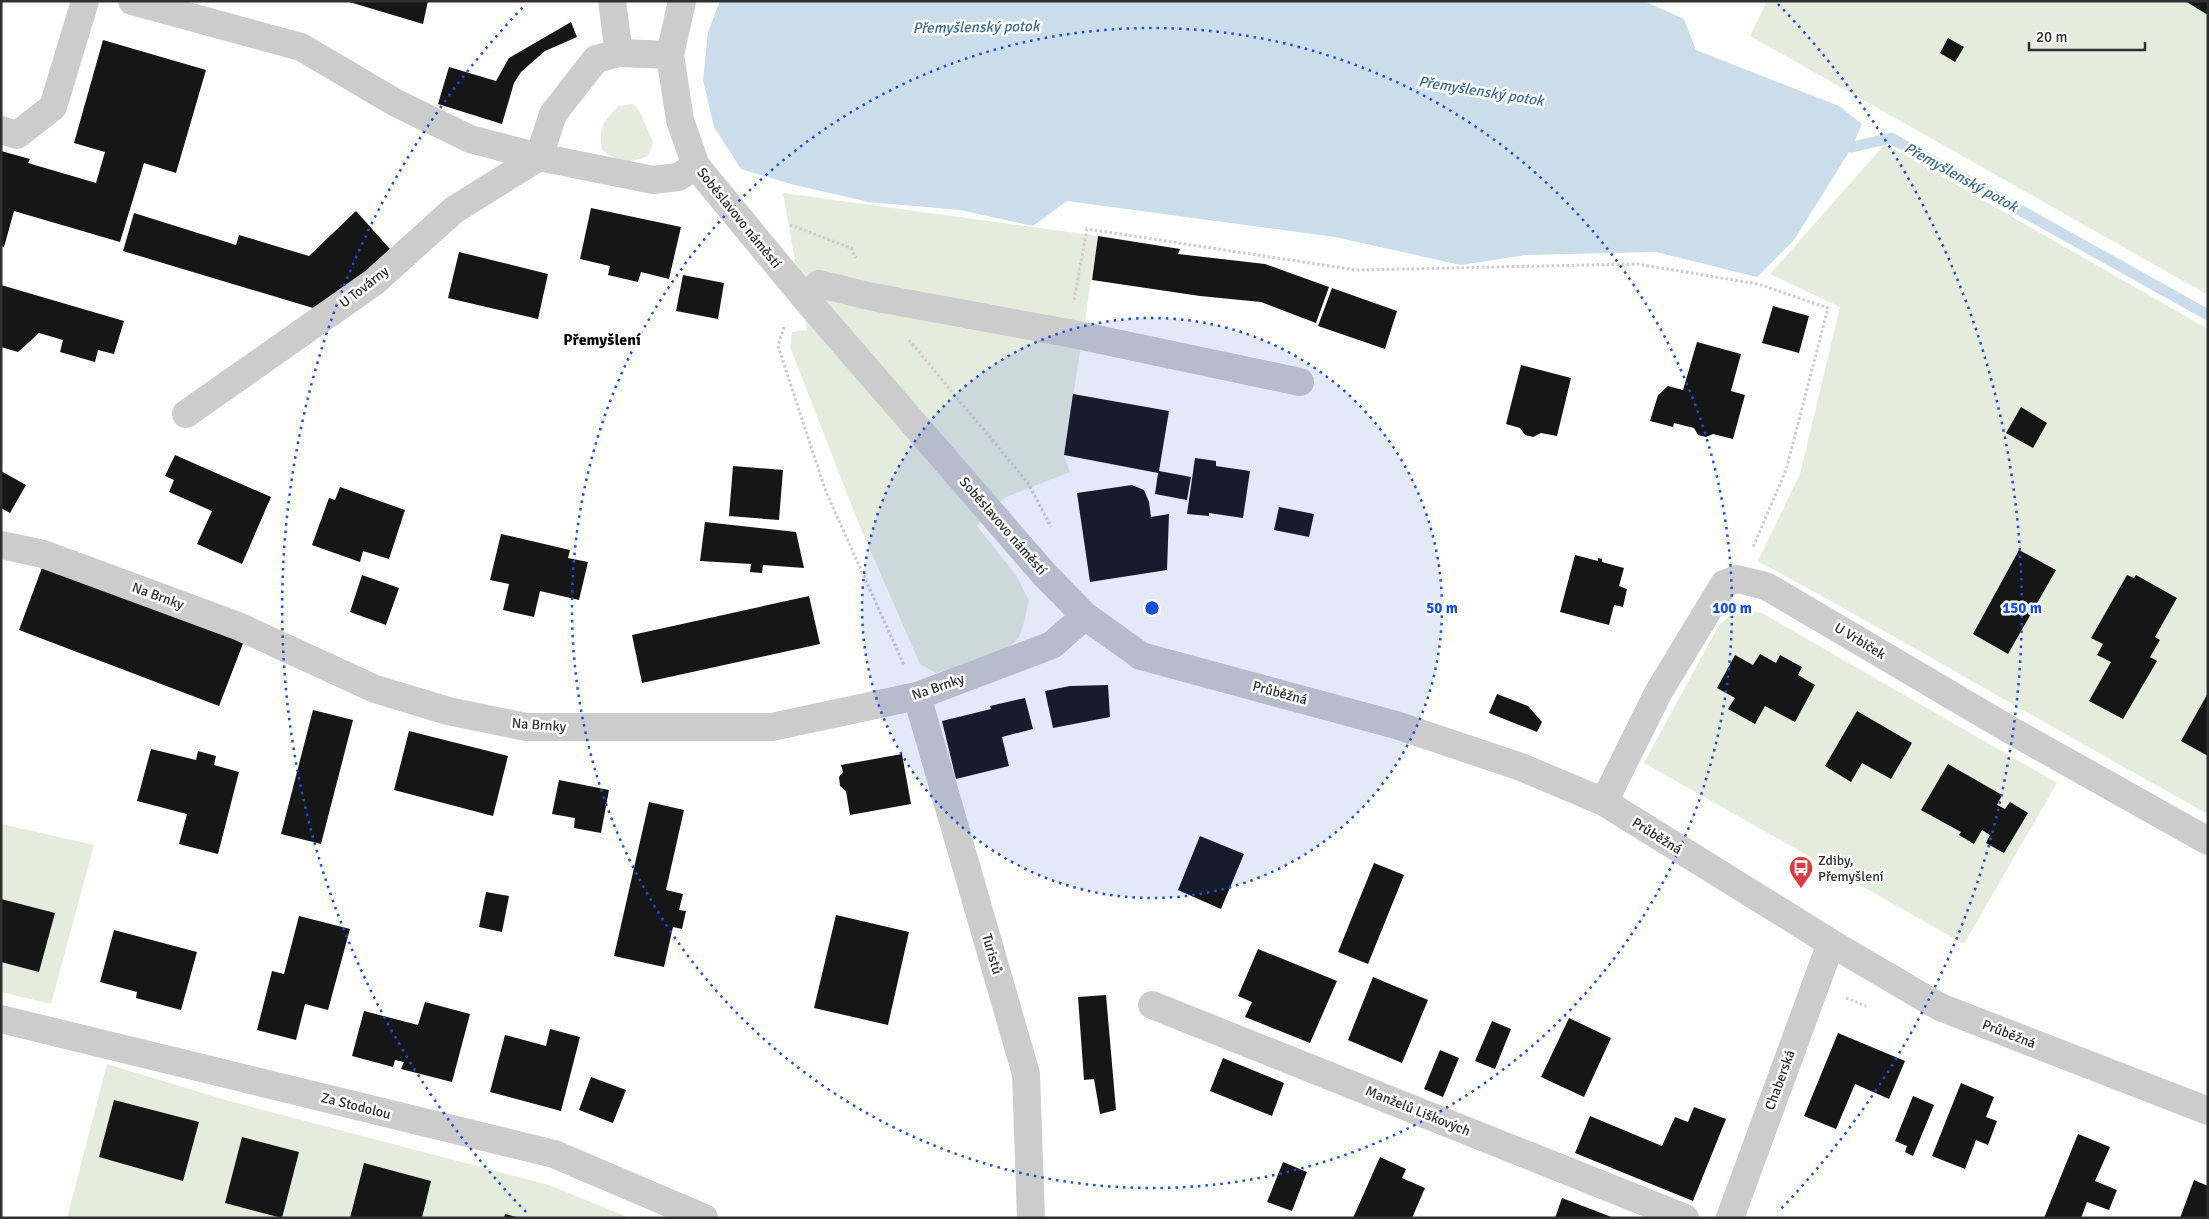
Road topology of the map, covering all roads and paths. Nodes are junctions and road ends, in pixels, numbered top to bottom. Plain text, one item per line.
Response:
1 (85, 1) edge
2 (132, 1) edge
3 (612, 1) edge
4 (682, 1) edge
5 (619, 53) junction
6 (670, 55) junction
7 (1, 130) edge
8 (539, 157) junction
9 (696, 166) junction
10 (786, 223) dead end
11 (873, 297) junction
12 (805, 298) junction
13 (786, 323) dead end
14 (1068, 333) junction
15 (1300, 382) dead end
16 (186, 414) dead end
17 (1055, 535) dead end
18 (1, 545) edge
19 (1737, 579) junction
20 (1085, 616) junction
21 (917, 696) junction
22 (1604, 802) junction
23 (2208, 841) edge
24 (1831, 943) junction
25 (1152, 1005) dead end
26 (1, 1019) edge
27 (2208, 1111) edge
28 (704, 1218) edge
29 (1031, 1218) edge
30 (1685, 1218) edge
31 (1730, 1218) edge

1 - 7 street
2 - 8 street
3 - 5 street
4 - 6 street
5 - 6 street
5 - 8 street
6 - 9 street, Soběslavovo náměstí
8 - 9 street
8 - 16 street, U Továrny
9 - 12 street, Soběslavovo náměstí
10 - 11 path
11 - 12 street
11 - 14 street
11 - 17 path
12 - 20 street, Soběslavovo náměstí
13 - 21 path
14 - 15 street
14 - 19 path
18 - 21 street, Na Brnky
19 - 22 street
19 - 23 street, U Vrbiček
20 - 21 street, Na Brnky
20 - 22 street, Průběžná
21 - 29 street, Turistů
22 - 24 street, Průběžná
24 - 27 street, Průběžná
24 - 31 street, Chaberská
25 - 30 street, Manželů Liškových
26 - 28 street, Za Stodolou

